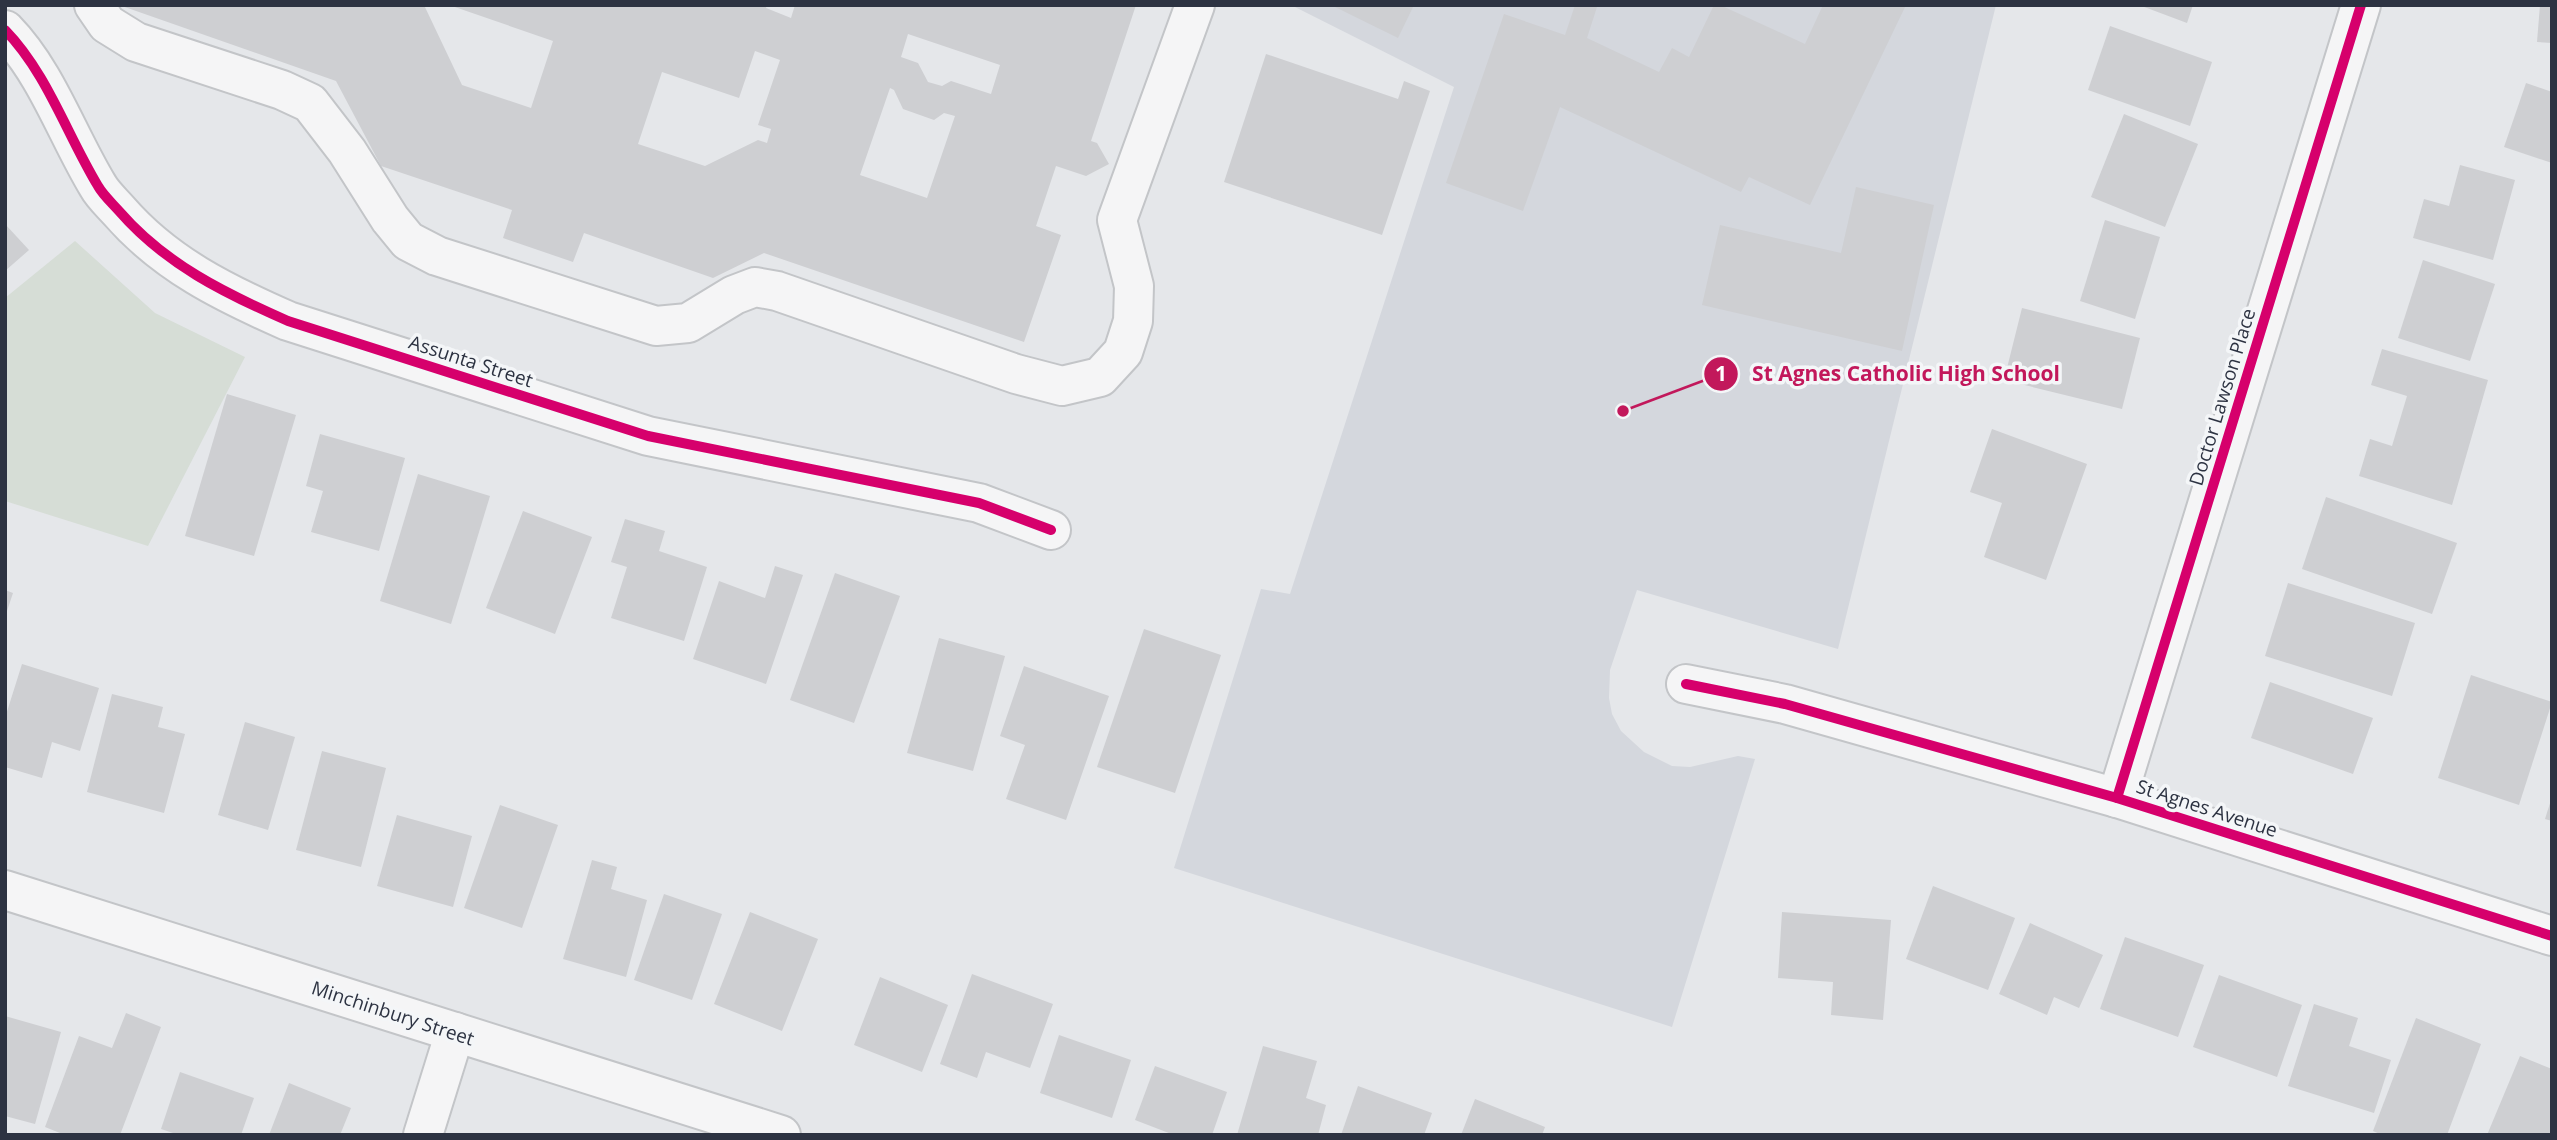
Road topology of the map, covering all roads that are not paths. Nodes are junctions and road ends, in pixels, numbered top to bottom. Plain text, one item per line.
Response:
1 (94, 5) edge
2 (1195, 5) edge
3 (2361, 5) edge
4 (5, 30) edge
5 (1051, 530) dead end
6 (1686, 684) dead end
7 (2117, 798) junction
8 (5, 890) edge
9 (2552, 936) edge
10 (455, 1032) junction
11 (424, 1135) edge
12 (781, 1135) edge

1 - 2 street
3 - 7 street, Doctor Lawson Place
4 - 5 street, Assunta Street
6 - 7 street, St Agnes Avenue
7 - 9 street, St Agnes Avenue
8 - 10 street, Minchinbury Street
10 - 11 street
10 - 12 street, Minchinbury Street

